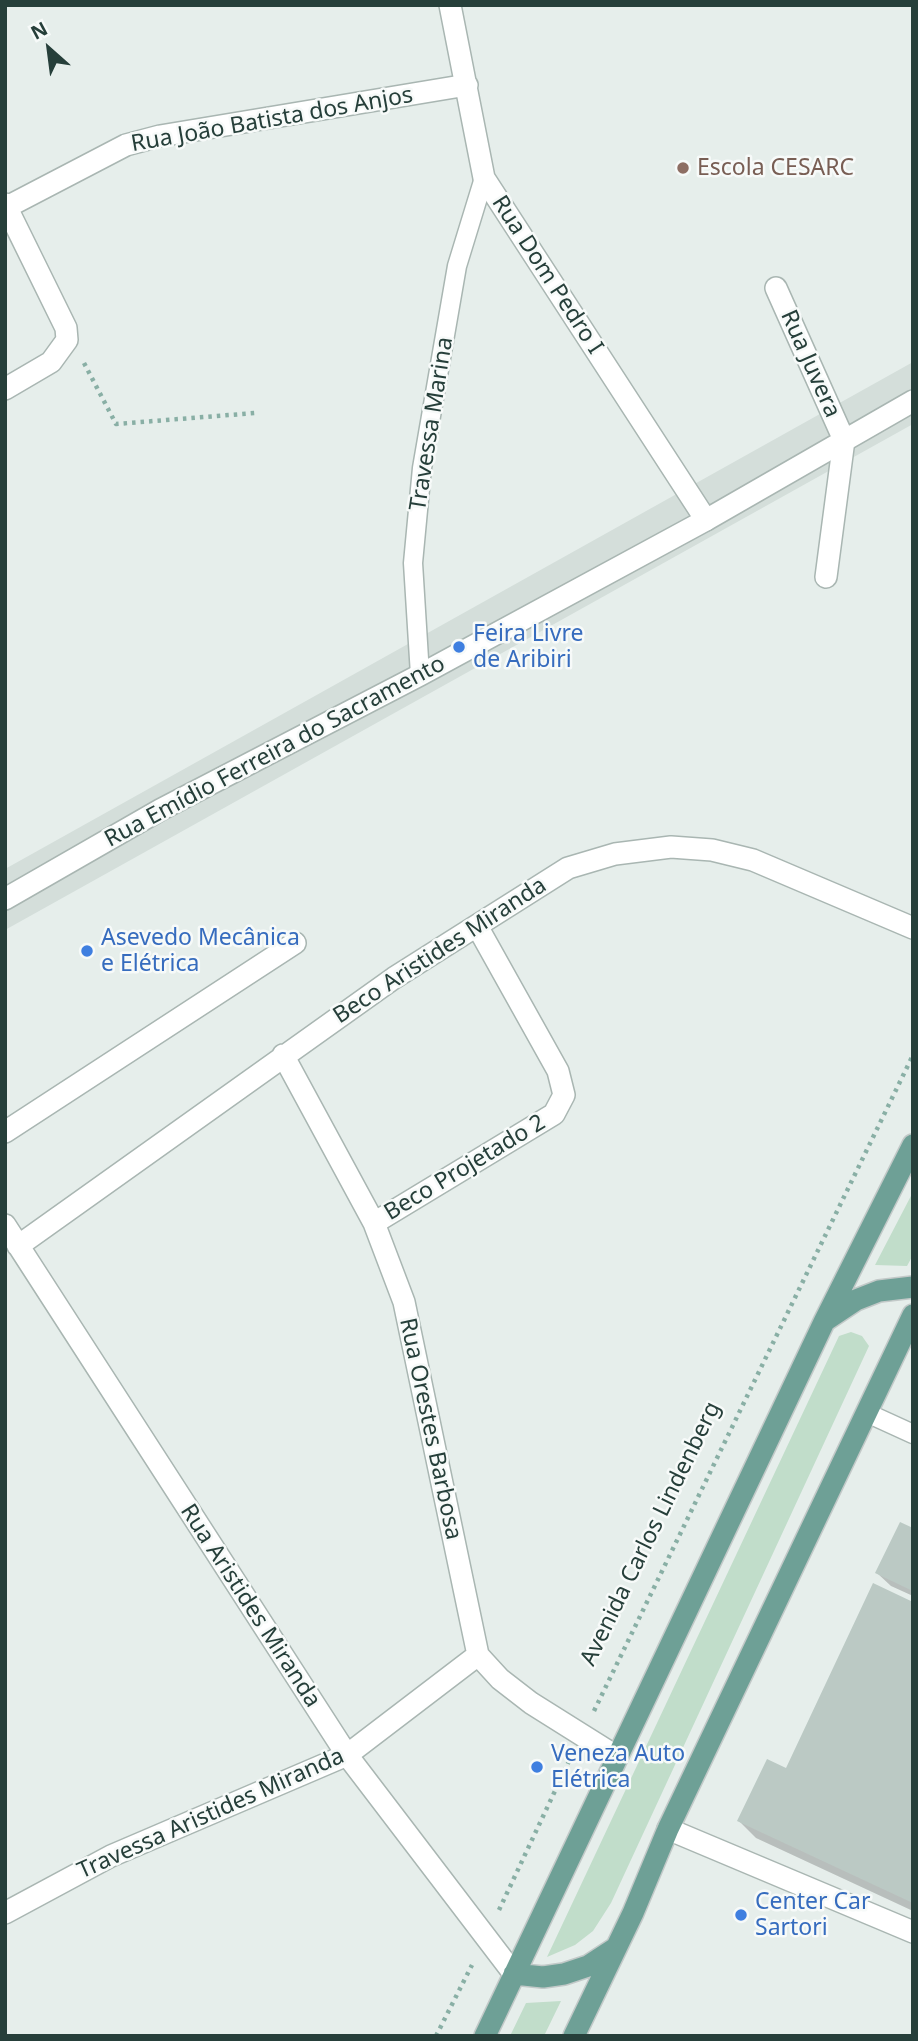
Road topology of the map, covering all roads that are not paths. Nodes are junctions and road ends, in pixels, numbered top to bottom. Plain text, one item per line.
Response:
1 (450, 5) edge
2 (467, 85) junction
3 (484, 178) junction
4 (6, 206) edge
5 (776, 288) dead end
6 (5, 389) edge
7 (913, 401) edge
8 (844, 440) junction
9 (706, 520) junction
10 (825, 578) dead end
11 (420, 675) junction
12 (5, 899) edge
13 (478, 926) junction
14 (913, 928) edge
15 (295, 943) dead end
16 (283, 1055) junction
17 (5, 1132) edge
18 (913, 1145) edge
19 (374, 1223) junction
20 (5, 1225) edge
21 (18, 1246) junction
22 (913, 1287) edge
23 (913, 1315) edge
24 (824, 1322) junction
25 (867, 1413) junction
26 (913, 1434) edge
27 (478, 1655) junction
28 (347, 1755) junction
29 (617, 1757) junction
30 (668, 1829) junction
31 (5, 1913) edge
32 (913, 1932) edge
33 (615, 1948) junction
34 (514, 1975) junction
35 (485, 2036) edge
36 (574, 2036) edge

1 - 2 street, Rua Dom Pedro I
2 - 3 street, Rua Dom Pedro I
2 - 4 street, Rua João Batista dos Anjos
3 - 9 street, Rua Dom Pedro I
3 - 11 lane, Travessa Marina
4 - 6 street
5 - 8 street, Rua Juvera
7 - 8 street, Rua Emídio Ferreira do Sacramento
8 - 9 street, Rua Emídio Ferreira do Sacramento
8 - 10 street
9 - 11 street, Rua Emídio Ferreira do Sacramento
11 - 12 street, Rua Emídio Ferreira do Sacramento
13 - 14 street, Beco Aristides Miranda
13 - 16 street, Beco Aristides Miranda
13 - 19 street, Beco Projetado 2
15 - 17 street
16 - 19 street, Rua Orestes Barbosa
16 - 21 street, Beco Aristides Miranda
18 - 24 main road
19 - 27 street, Rua Orestes Barbosa
20 - 21 street, Rua Aristides Miranda
21 - 28 street, Rua Aristides Miranda
22 - 24 main road
23 - 25 main road
24 - 29 main road
25 - 26 lane
25 - 30 main road
27 - 28 street, Travessa Aristides Miranda
27 - 29 street
28 - 31 street, Travessa Aristides Miranda
28 - 34 street, Rua Aristides Miranda
29 - 34 main road
30 - 32 street
30 - 33 main road
33 - 34 main road
33 - 36 main road
34 - 35 main road

